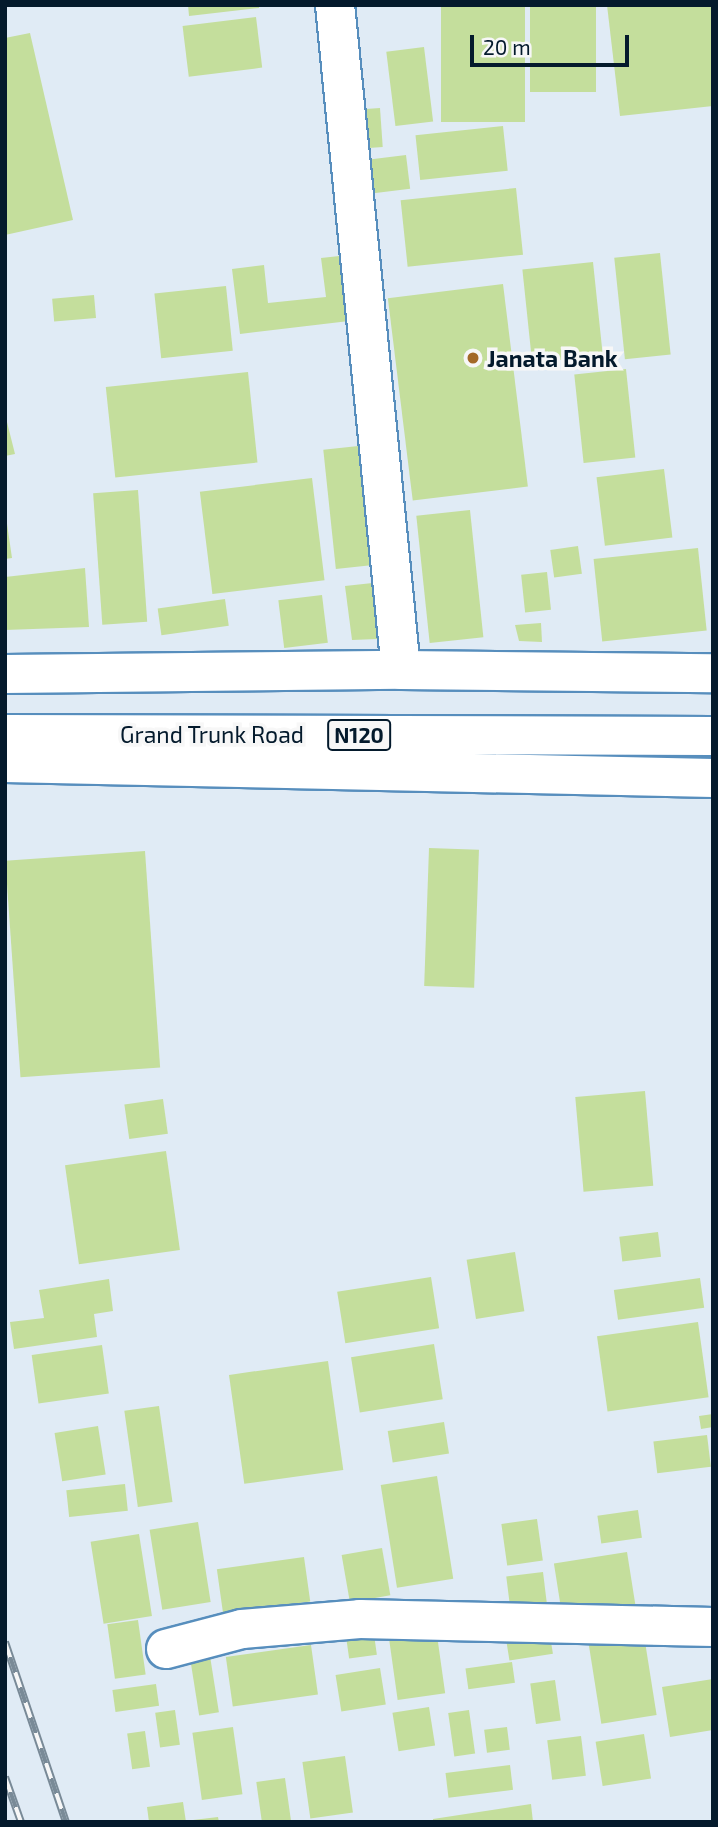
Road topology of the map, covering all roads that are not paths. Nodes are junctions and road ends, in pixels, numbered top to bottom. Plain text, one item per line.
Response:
1 (335, 5) edge
2 (401, 670) junction
3 (713, 673) edge
4 (5, 674) edge
5 (5, 734) edge
6 (713, 736) edge
7 (5, 763) edge
8 (713, 778) edge
9 (713, 1627) edge
10 (166, 1650) dead end

1 - 2 main road
2 - 3 main road
2 - 4 main road
5 - 6 main road, Grand Trunk Road / N120
7 - 8 main road
9 - 10 main road

